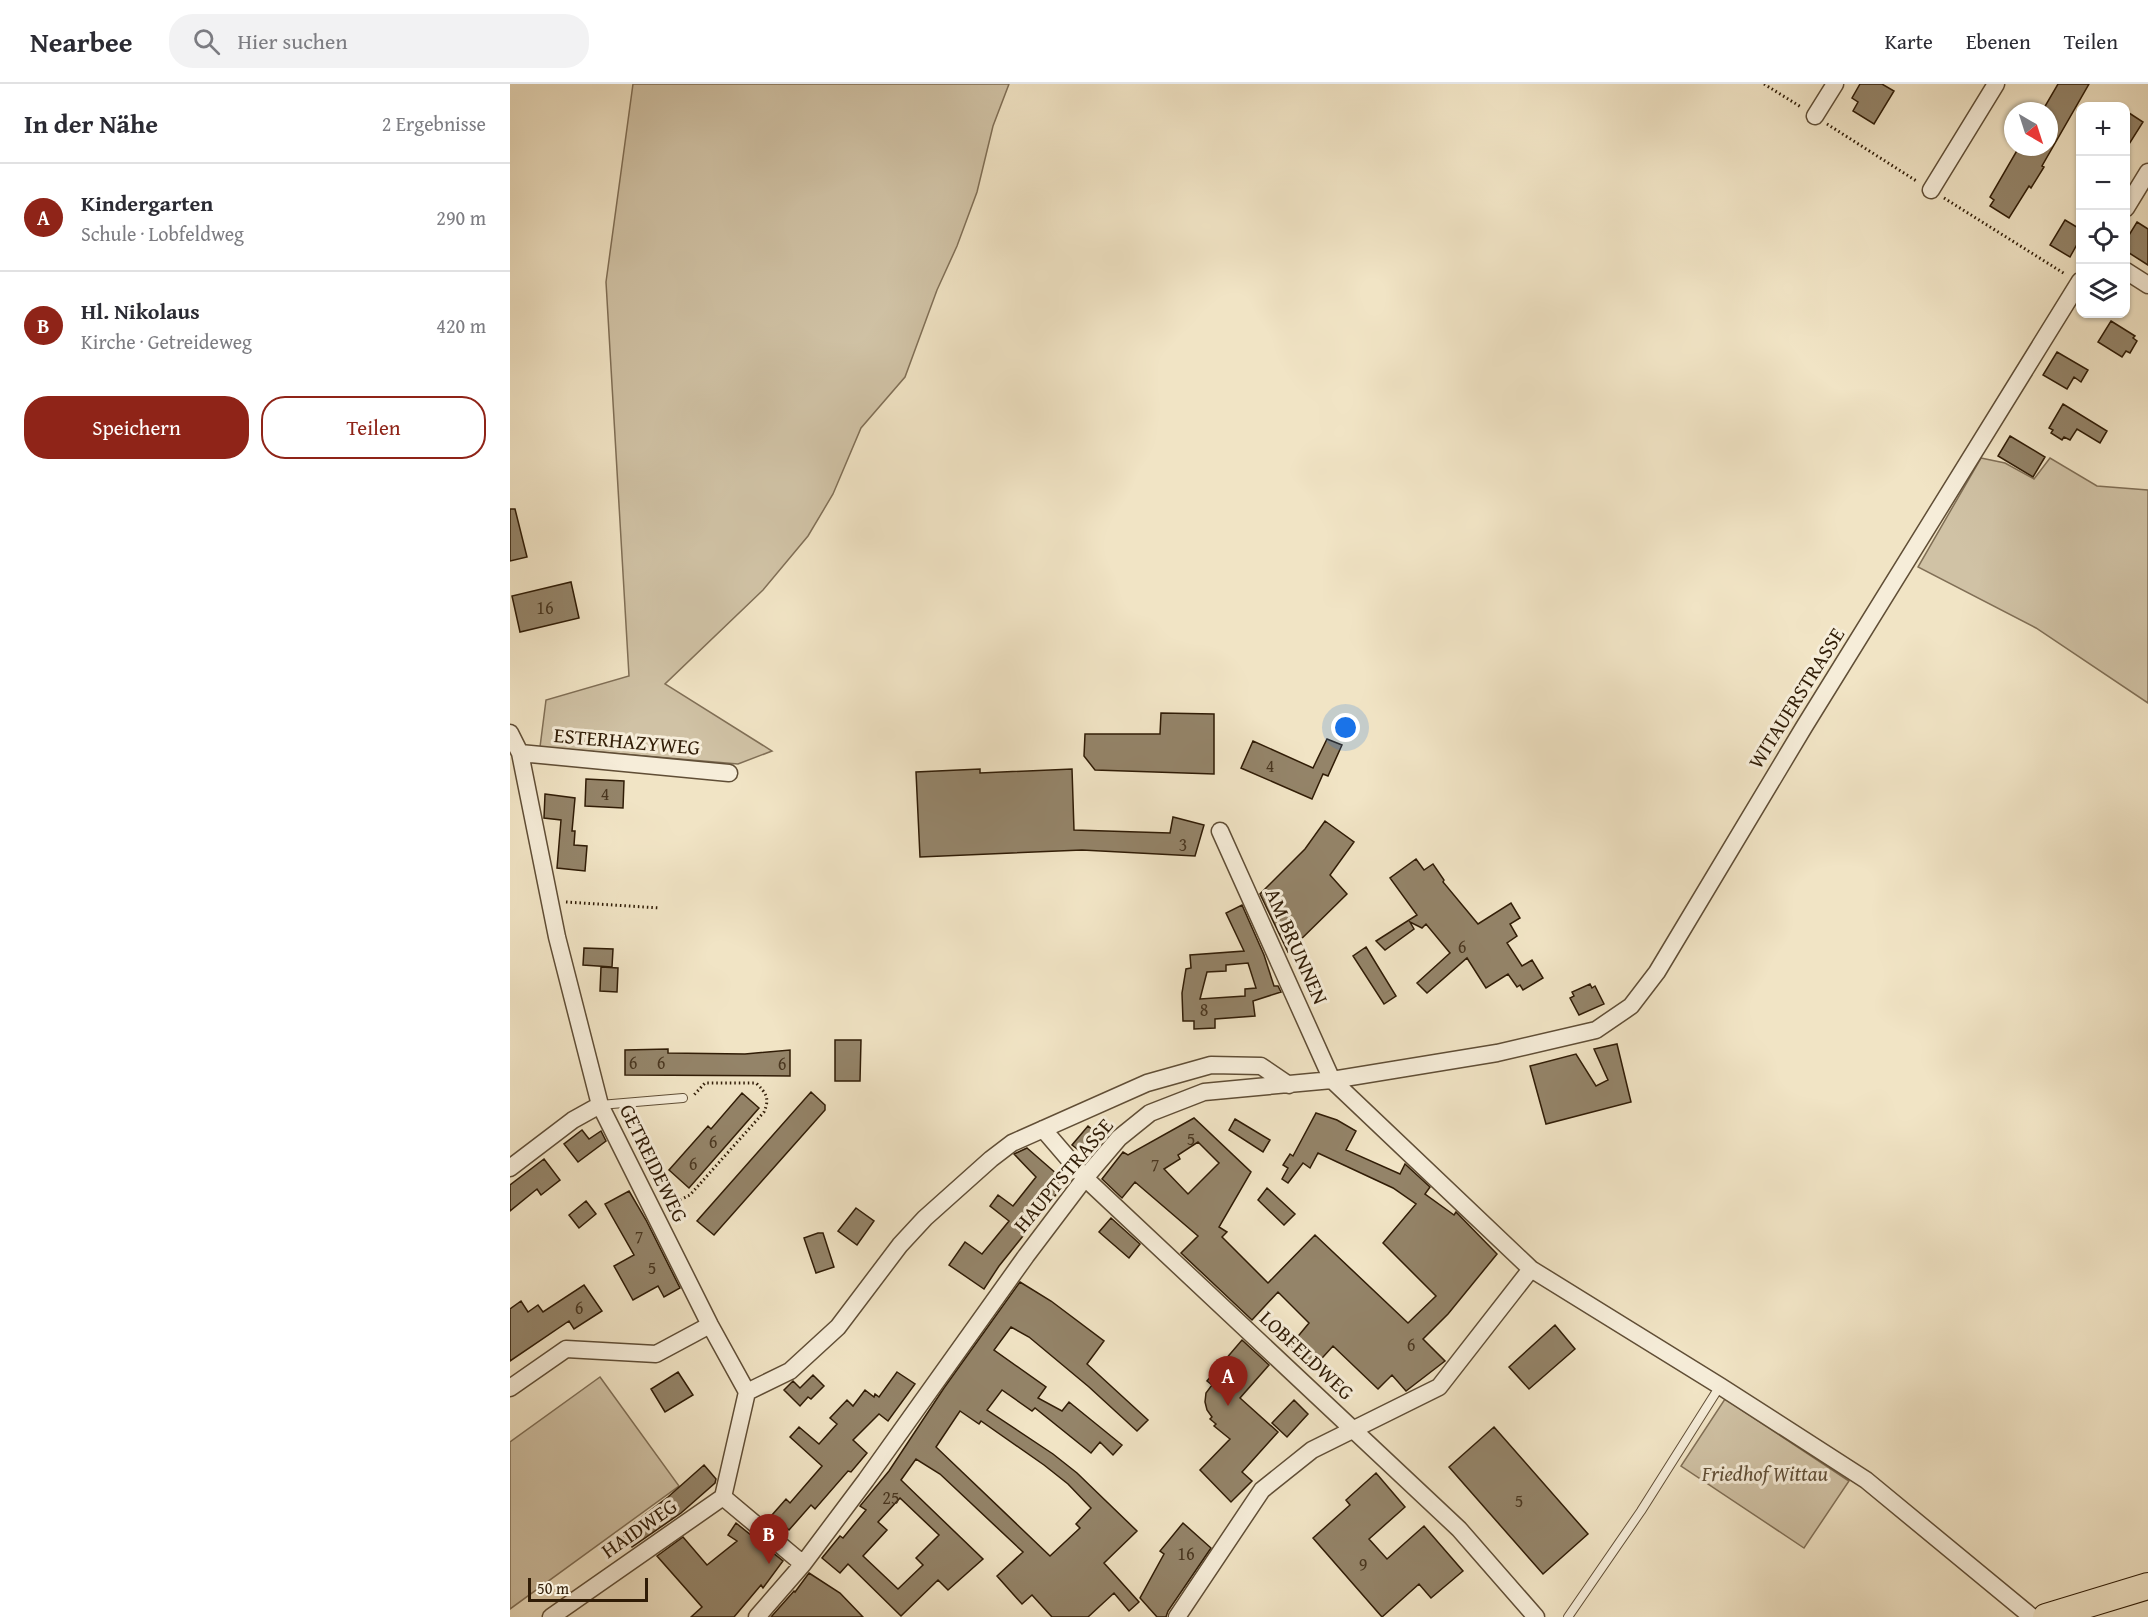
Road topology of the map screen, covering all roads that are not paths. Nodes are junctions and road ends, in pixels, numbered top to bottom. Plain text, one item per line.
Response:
1 (1835, 84) edge
2 (1996, 84) edge
3 (1815, 116) dead end
4 (2148, 172) edge
5 (1931, 190) dead end
6 (2130, 201) edge
7 (2130, 274) edge
8 (2148, 285) edge
9 (2076, 288) edge
10 (510, 733) edge
11 (520, 753) junction
12 (729, 773) dead end
13 (1220, 831) dead end
14 (1657, 972) joint
15 (1332, 1080) junction
16 (1289, 1085) junction
17 (683, 1098) road end
18 (600, 1105) junction
19 (1043, 1129) junction
20 (510, 1168) edge
21 (1085, 1178) junction
22 (1531, 1269) junction
23 (710, 1325) junction
24 (1720, 1386) junction
25 (510, 1388) edge
26 (747, 1392) junction
27 (1355, 1430) junction
28 (723, 1497) junction
29 (803, 1564) junction
30 (2148, 1586) edge
31 (551, 1617) edge
32 (757, 1617) edge
33 (1177, 1617) edge
34 (1536, 1617) edge
35 (1568, 1617) edge
36 (2032, 1617) edge
37 (2046, 1617) edge

1 - 3 street
2 - 5 street
4 - 6 street
7 - 8 street
9 - 14 street, WITAUERSTRASSE
10 - 11 street, GETREIDEWEG
11 - 12 street, ESTERHAZYWEG
11 - 18 street, GETREIDEWEG
13 - 15 street, AM BRUNNEN
14 - 15 street, HAUPTSTRASSE
15 - 16 street, HAUPTSTRASSE
15 - 22 street
16 - 19 street
16 - 21 street, HAUPTSTRASSE
17 - 18 lane
18 - 20 street
18 - 23 street, GETREIDEWEG
19 - 21 street, LOBFELDWEG
19 - 26 street
21 - 27 street, LOBFELDWEG
21 - 29 street, HAUPTSTRASSE
22 - 24 street
22 - 27 street
23 - 25 street
23 - 26 street, GETREIDEWEG
24 - 35 lane
24 - 36 street
26 - 28 street
27 - 33 street
27 - 34 street, LOBFELDWEG
28 - 29 street
28 - 31 street, HAIDWEG
29 - 32 street, HAUPTSTRASSE
30 - 37 main road

